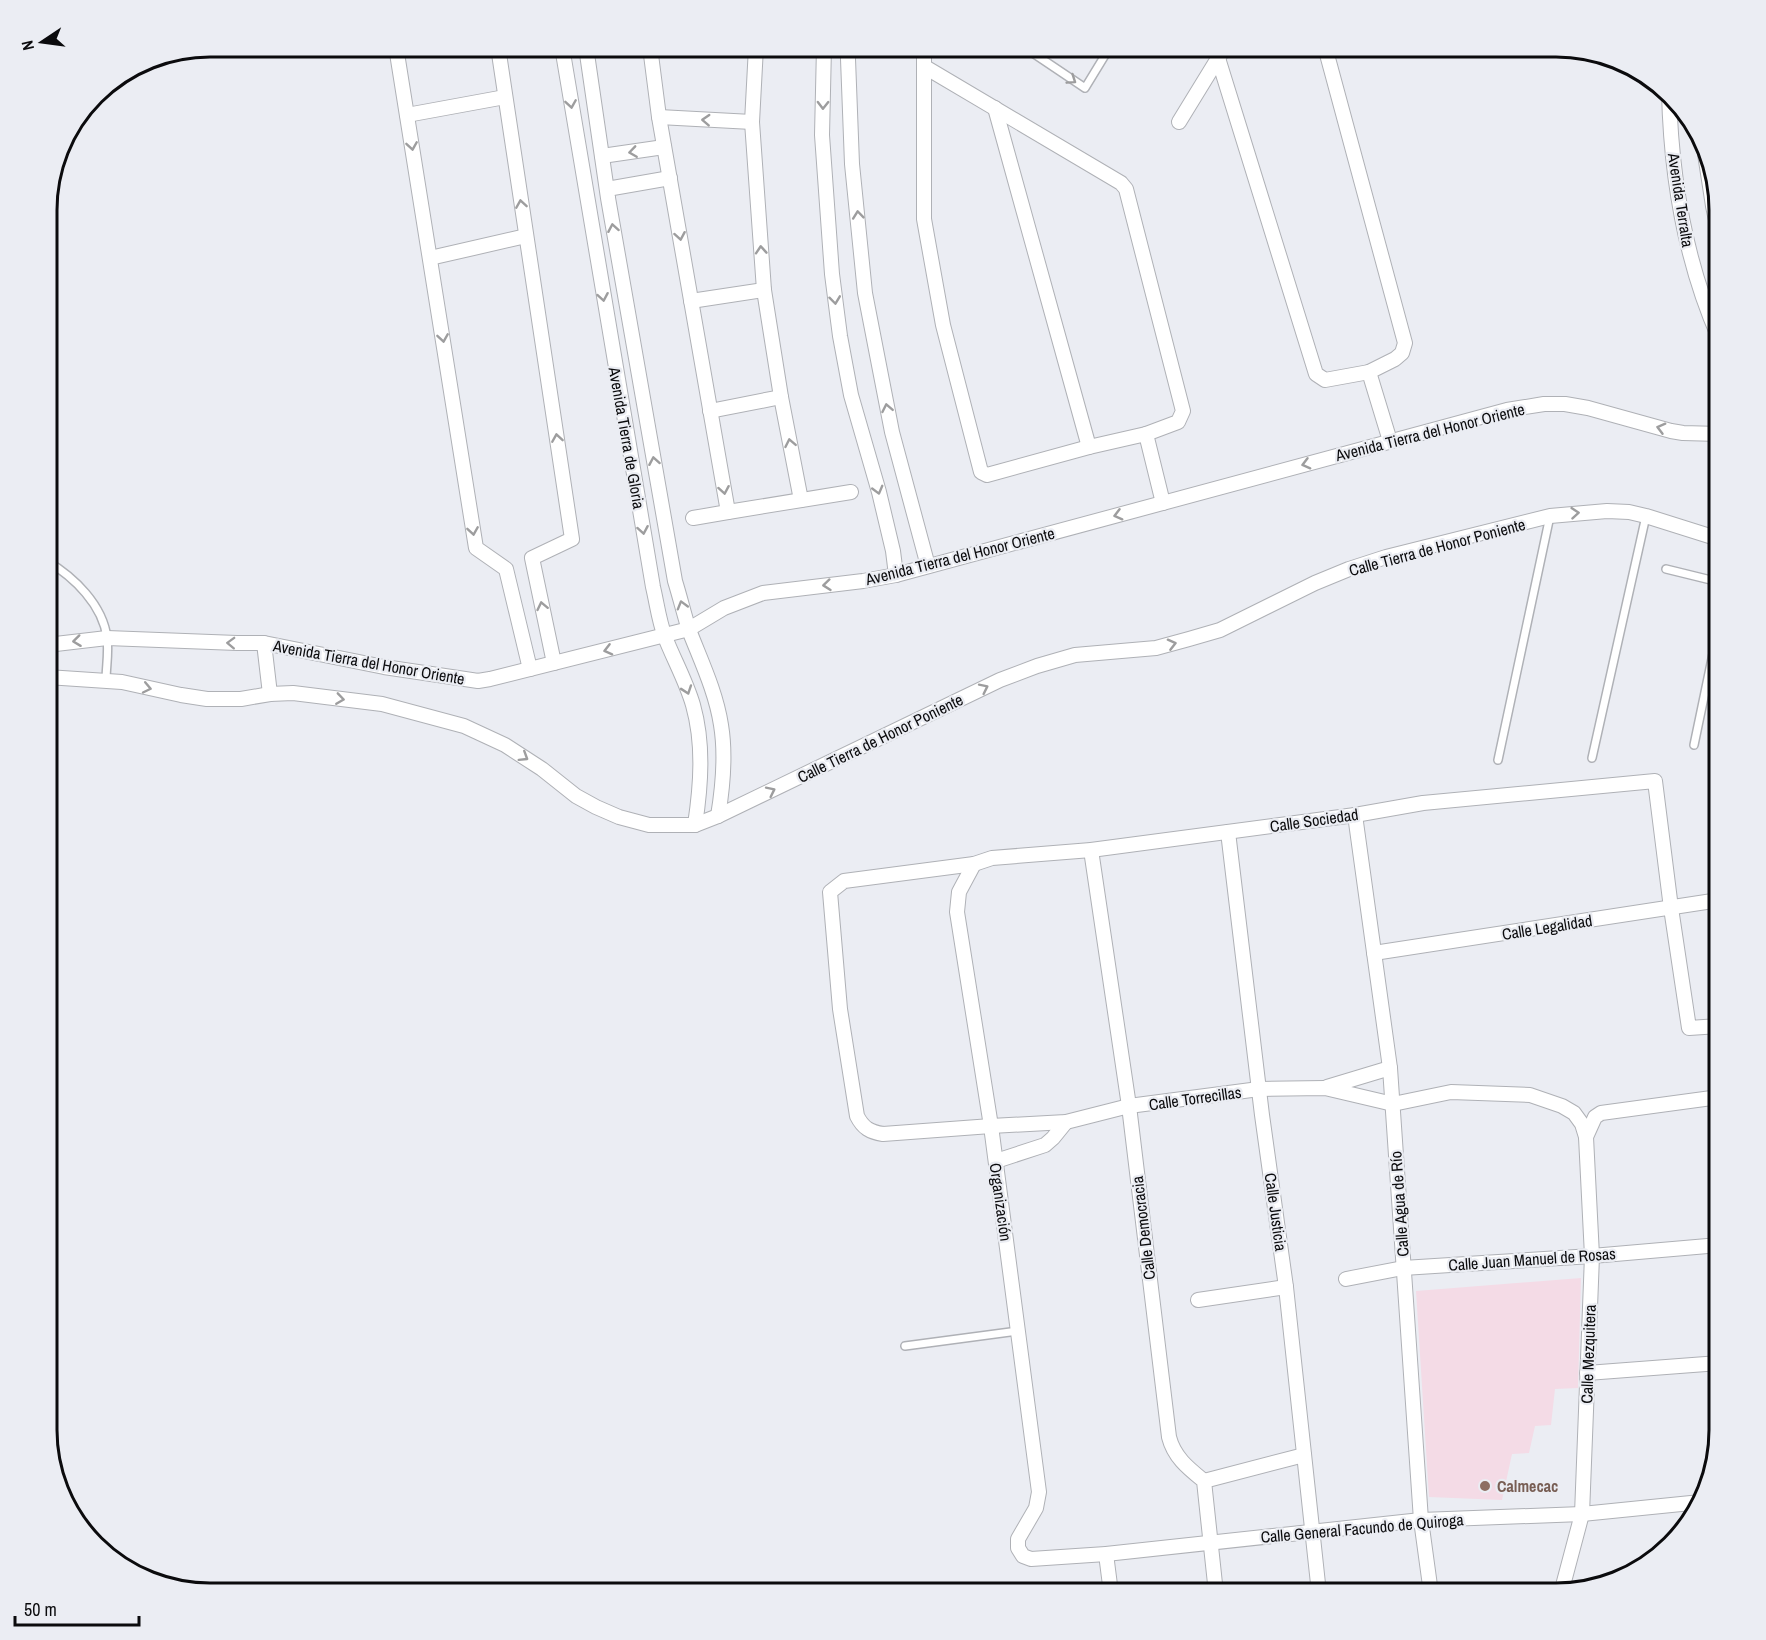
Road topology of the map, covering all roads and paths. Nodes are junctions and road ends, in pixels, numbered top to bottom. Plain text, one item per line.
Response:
1 (398, 57) edge
2 (500, 57) edge
3 (564, 57) edge
4 (587, 57) edge
5 (651, 57) edge
6 (755, 57) edge
7 (824, 57) edge
8 (848, 57) edge
9 (924, 57) edge
10 (1039, 57) edge
11 (1104, 57) edge
12 (1219, 57) edge
13 (1223, 57) edge
14 (1328, 57) edge
15 (925, 67) junction
16 (505, 97) junction
17 (995, 108) junction
18 (1670, 109) edge
19 (407, 116) junction
20 (659, 117) junction
21 (752, 122) junction
22 (1179, 122) dead end
23 (664, 147) junction
24 (602, 156) junction
25 (670, 178) junction
26 (607, 189) junction
27 (526, 236) junction
28 (430, 258) junction
29 (764, 290) junction
30 (691, 301) junction
31 (1709, 312) edge
32 (1369, 372) junction
33 (781, 397) junction
34 (710, 411) junction
35 (1146, 434) junction
36 (1709, 434) edge
37 (1390, 441) junction
38 (1089, 447) junction
39 (851, 492) dead end
40 (801, 500) junction
41 (1163, 503) junction
42 (728, 512) junction
43 (1550, 516) junction
44 (1646, 516) junction
45 (693, 518) dead end
46 (1709, 536) edge
47 (928, 566) junction
48 (57, 568) edge
49 (1666, 569) dead end
50 (896, 575) junction
51 (1709, 580) edge
52 (689, 629) junction
53 (665, 636) junction
54 (107, 638) junction
55 (264, 643) junction
56 (57, 644) edge
57 (554, 663) junction
58 (530, 669) junction
59 (1709, 673) edge
60 (57, 678) edge
61 (106, 681) junction
62 (270, 694) junction
63 (1694, 746) dead end
64 (1592, 758) dead end
65 (1498, 760) dead end
66 (1355, 815) junction
67 (718, 816) junction
68 (696, 825) junction
69 (1228, 832) junction
70 (1091, 850) junction
71 (974, 864) junction
72 (1709, 902) edge
73 (1671, 908) junction
74 (1374, 953) junction
75 (1709, 1027) edge
76 (1390, 1068) junction
77 (1325, 1088) junction
78 (1259, 1089) junction
79 (1709, 1098) edge
80 (1393, 1104) junction
81 (1129, 1106) junction
82 (1066, 1122) junction
83 (991, 1126) junction
84 (867, 1130) joint
85 (1586, 1137) junction
86 (996, 1161) junction
87 (1709, 1246) edge
88 (1592, 1256) junction
89 (1403, 1268) junction
90 (1346, 1279) dead end
91 (1286, 1287) junction
92 (1198, 1300) dead end
93 (1019, 1331) junction
94 (904, 1346) dead end
95 (1709, 1364) edge
96 (1587, 1373) junction
97 (1304, 1455) junction
98 (1204, 1481) junction
99 (1691, 1503) edge
100 (1582, 1514) junction
101 (1421, 1520) junction
102 (1312, 1532) junction
103 (1209, 1543) junction
104 (1106, 1554) junction
105 (1023, 1556) joint
106 (1110, 1583) edge
107 (1215, 1583) edge
108 (1318, 1583) edge
109 (1430, 1583) edge
110 (1564, 1583) edge

1 - 19 street
2 - 16 street
3 -> 53 street, Avenida Tierra de Gloria
4 - 24 street, Avenida Tierra de Gloria
5 - 20 street
6 - 21 street
7 -> 50 street
47 -> 8 street
9 - 15 street
10 -> 11 lane
12 - 22 street
13 - 32 street
14 - 32 street
15 - 17 street
15 - 38 street
16 - 19 street
27 -> 16 street
17 - 35 street
17 - 38 street
18 - 31 street, Avenida Terralta
19 -> 28 street
21 -> 20 street
20 - 23 street
29 -> 21 street
23 -> 24 street
23 - 25 street
24 - 26 street, Avenida Tierra de Gloria
25 - 26 street
25 -> 30 street
52 -> 26 street, Avenida Tierra de Gloria
27 - 28 street
57 -> 27 street
28 -> 58 street
29 - 30 street
29 - 33 street
30 - 34 street
32 - 37 street
33 - 34 street
40 -> 33 street
34 -> 42 street
35 - 38 street
35 - 41 street
36 -> 37 street, Avenida Tierra del Honor Oriente
37 -> 41 street, Avenida Tierra del Honor Oriente
39 - 40 street
40 - 42 street
41 -> 47 street, Avenida Tierra del Honor Oriente
42 - 45 street
43 -> 44 street, Calle Tierra de Honor Poniente
43 - 65 lane
67 -> 43 street, Calle Tierra de Honor Poniente
44 - 46 street, Calle Tierra de Honor Poniente
44 - 64 lane
47 - 50 street, Avenida Tierra del Honor Oriente
48 - 54 lane
49 - 51 lane
50 -> 52 street, Avenida Tierra del Honor Oriente
52 - 53 street, Avenida Tierra del Honor Oriente
52 - 67 street, Avenida Tierra de Gloria
53 -> 57 street, Avenida Tierra del Honor Oriente
53 -> 68 street, Avenida Tierra de Gloria
55 -> 54 street, Avenida Tierra del Honor Oriente
54 -> 56 street, Avenida Tierra del Honor Oriente
54 - 61 lane
55 - 58 street, Avenida Tierra del Honor Oriente
55 - 62 street
57 - 58 street, Avenida Tierra del Honor Oriente
59 - 63 lane
60 - 61 street, Calle Tierra de Honor Poniente
61 -> 62 street, Calle Tierra de Honor Poniente
62 -> 68 street, Calle Tierra de Honor Poniente
66 - 69 street, Calle Sociedad
66 - 73 street, Calle Sociedad
66 - 74 street, Calle Agua de Río
67 - 68 street, Calle Tierra de Honor Poniente
69 - 70 street, Calle Sociedad
69 - 78 street, Calle Justicia
70 - 71 street, Calle Sociedad
70 - 81 street, Calle Democracia
71 - 83 street, Organización
71 - 84 street, Calle Sociedad
72 - 73 street, Calle Legalidad
73 - 74 street, Calle Legalidad
73 - 75 street
74 - 76 street, Calle Agua de Río
76 - 77 street, Calle Torrecillas
76 - 80 street, Calle Agua de Río
77 - 78 street, Calle Torrecillas
77 - 80 street, Calle Torrecillas
78 - 81 street, Calle Torrecillas
78 - 91 street, Calle Justicia
79 - 85 street, Calle Mezquitera
80 - 85 street, Calle Torrecillas
80 - 89 street, Calle Agua de Río
81 - 82 street, Calle Torrecillas
81 - 98 street, Calle Democracia
82 - 83 street, Calle Torrecillas
82 - 86 street
83 - 84 street, Calle Torrecillas
83 - 86 street, Organización
85 - 88 street, Calle Mezquitera
86 - 93 street, Organización
87 - 88 street, Calle Juan Manuel de Rosas
88 - 89 street, Calle Juan Manuel de Rosas
88 - 96 street, Calle Mezquitera
89 - 90 street, Calle Juan Manuel de Rosas
89 - 101 street, Calle Agua de Río
91 - 92 street
91 - 97 street, Calle Justicia
93 - 94 lane
93 - 105 street, Organización
95 - 96 street
96 - 100 street, Calle Mezquitera
97 - 98 street
97 - 102 street, Calle Justicia
98 - 103 street
99 - 100 street, Calle General Facundo de Quiroga
100 - 101 street, Calle General Facundo de Quiroga
100 - 110 street, Calle Mezquitera
101 - 102 street, Calle General Facundo de Quiroga
101 - 109 street, Calle Agua de Río
102 - 103 street, Calle General Facundo de Quiroga
102 - 108 street, Calle Justicia
103 - 104 street, Calle General Facundo de Quiroga
103 - 107 street
104 - 105 street, Calle General Facundo de Quiroga
104 - 106 street

